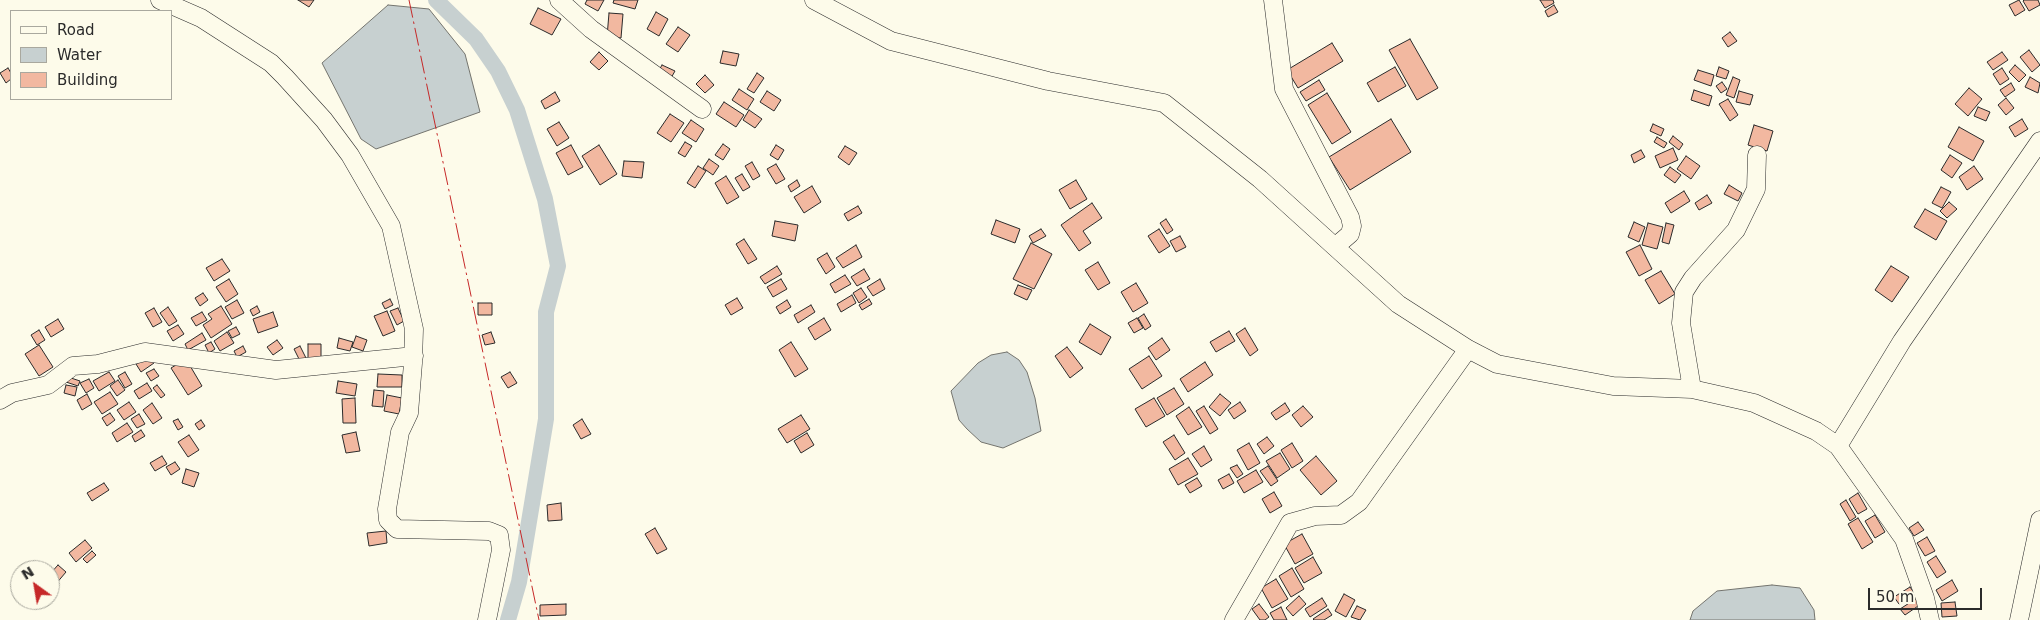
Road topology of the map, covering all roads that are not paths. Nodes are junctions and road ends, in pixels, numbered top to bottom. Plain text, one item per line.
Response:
1 (160, 0) edge
2 (560, 0) edge
3 (814, 0) edge
4 (1272, 0) edge
5 (702, 109) dead end
6 (2040, 141) edge
7 (1757, 155) dead end
8 (1336, 246) junction
9 (1468, 349) junction
10 (414, 356) junction
11 (1692, 389) junction
12 (0, 400) edge
13 (1838, 446) junction
14 (2040, 520) edge
15 (487, 620) edge
16 (1234, 620) edge
17 (1930, 620) edge
18 (2019, 620) edge

1 - 10 street
2 - 5 street
3 - 8 street
4 - 8 street
6 - 13 street
7 - 11 street
8 - 9 street
9 - 11 street
9 - 16 street
10 - 12 street
10 - 15 street
11 - 13 street
13 - 17 street
14 - 18 street

